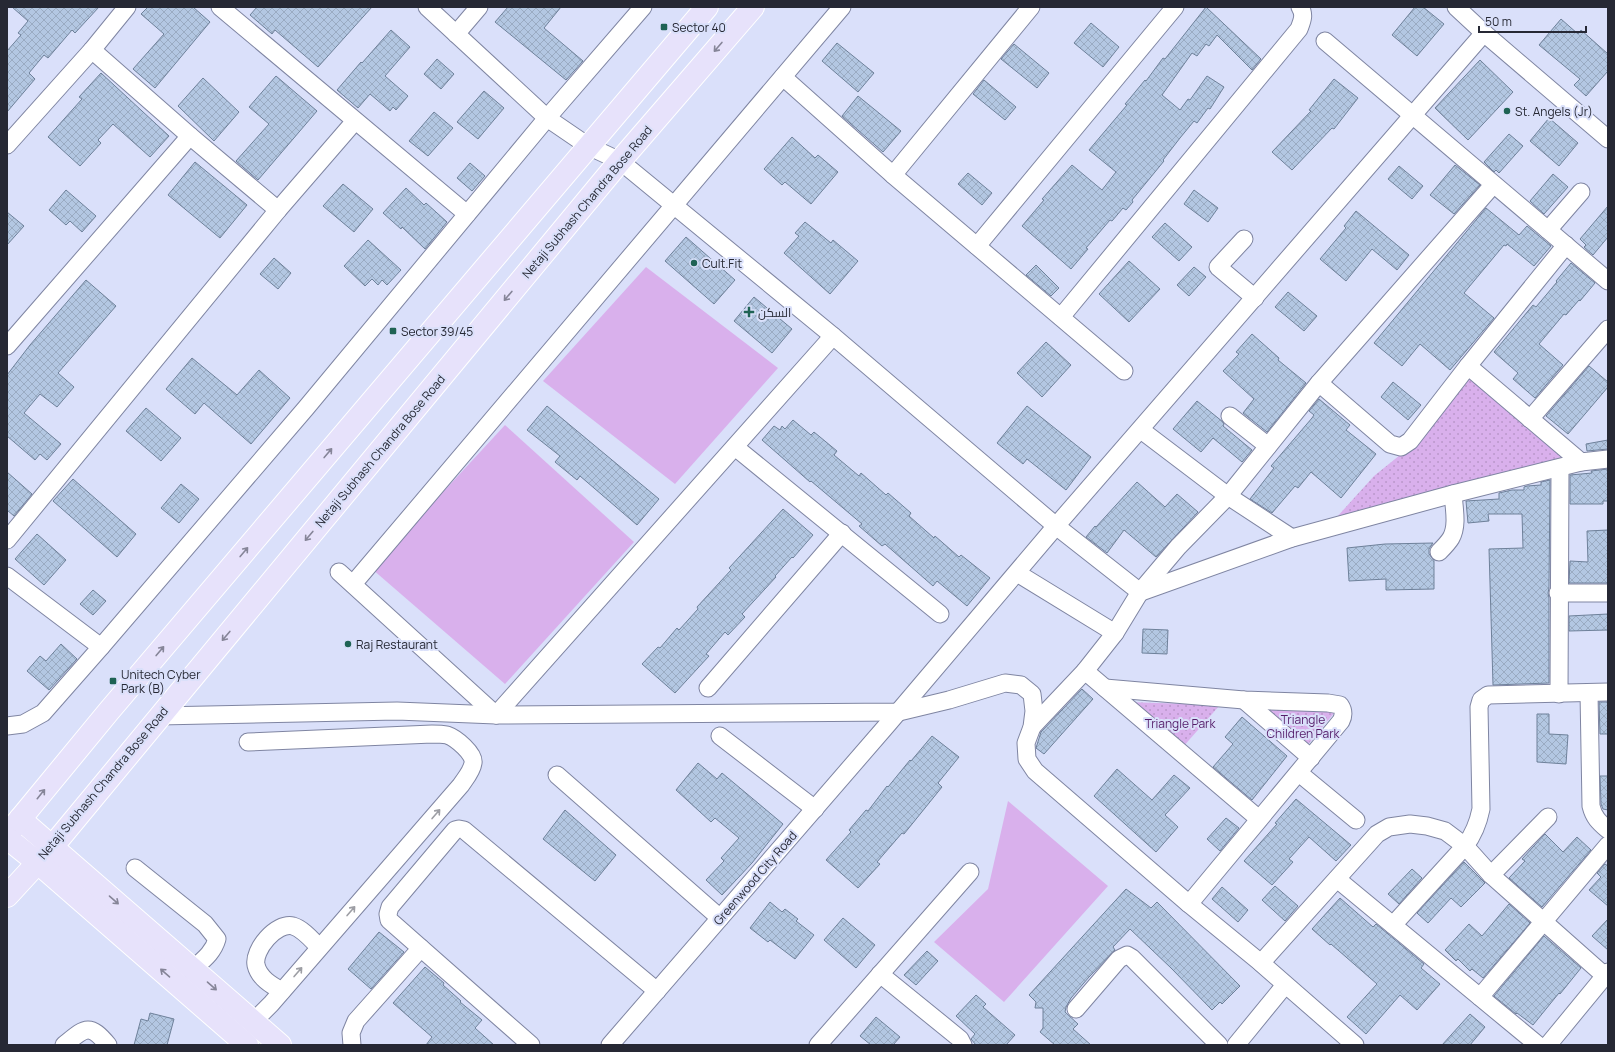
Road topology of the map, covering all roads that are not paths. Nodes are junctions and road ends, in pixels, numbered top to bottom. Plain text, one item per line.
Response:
1 (126, 7) edge
2 (220, 7) edge
3 (427, 7) edge
4 (479, 7) edge
5 (643, 7) edge
6 (707, 7) edge
7 (753, 7) edge
8 (842, 7) edge
9 (1031, 7) edge
10 (1175, 7) edge
11 (1300, 7) edge
12 (1456, 7) edge
13 (1484, 33) junction
14 (456, 34) junction
15 (1325, 42) dead end
16 (92, 50) junction
17 (783, 77) junction
18 (1413, 116) junction
19 (547, 118) junction
20 (355, 121) junction
21 (190, 136) junction
22 (1608, 139) edge
23 (7, 145) edge
24 (588, 146) junction
25 (620, 161) junction
26 (893, 175) junction
27 (1493, 185) junction
28 (1581, 192) dead end
29 (674, 205) junction
30 (278, 210) junction
31 (467, 214) junction
32 (1548, 230) junction
33 (1244, 239) dead end
34 (1566, 245) junction
35 (977, 246) junction
36 (1608, 281) edge
37 (1255, 298) junction
38 (1061, 317) junction
39 (1608, 329) edge
40 (833, 336) junction
41 (7, 346) edge
42 (1468, 366) junction
43 (1124, 371) dead end
44 (1319, 383) junction
45 (1230, 416) dead end
46 (1530, 419) junction
47 (1141, 430) junction
48 (1268, 446) junction
49 (735, 447) junction
50 (1608, 458) edge
51 (1581, 462) junction
52 (1560, 468) junction
53 (1453, 494) junction
54 (1228, 496) junction
55 (1056, 526) junction
56 (842, 533) junction
57 (1292, 538) junction
58 (7, 540) edge
59 (1439, 552) dead end
60 (339, 572) dead end
61 (1017, 572) junction
62 (7, 576) edge
63 (353, 584) junction
64 (1140, 592) junction
65 (1558, 593) junction
66 (1608, 593) edge
67 (940, 614) dead end
68 (1115, 633) junction
69 (101, 648) junction
70 (1085, 671) junction
71 (708, 688) dead end
72 (1105, 688) junction
73 (1608, 692) edge
74 (1588, 693) junction
75 (1559, 694) junction
76 (1244, 700) junction
77 (899, 712) junction
78 (444, 713) junction
79 (496, 715) junction
80 (159, 716) junction
81 (7, 726) edge
82 (1032, 727) junction
83 (442, 735) junction
84 (720, 736) dead end
85 (248, 742) dead end
86 (1311, 758) junction
87 (1299, 773) junction
88 (557, 775) dead end
89 (815, 809) junction
90 (1548, 817) dead end
91 (1259, 819) junction
92 (1356, 820) dead end
93 (11, 829) edge
94 (1608, 830) edge
95 (1608, 845) edge
96 (1465, 846) junction
97 (52, 847) junction
98 (37, 862) junction
99 (135, 868) dead end
100 (970, 872) dead end
101 (1491, 875) junction
102 (1337, 878) junction
103 (7, 896) edge
104 (1189, 904) junction
105 (720, 918) junction
106 (1543, 921) junction
107 (1393, 925) junction
108 (319, 947) junction
109 (421, 948) junction
110 (1261, 963) junction
111 (193, 969) junction
112 (880, 974) junction
113 (1606, 974) edge
114 (1285, 985) junction
115 (282, 991) junction
116 (657, 991) junction
117 (1480, 997) junction
118 (1076, 1009) dead end
119 (253, 1022) junction
120 (64, 1045) edge
121 (108, 1045) edge
122 (247, 1045) edge
123 (280, 1045) edge
124 (352, 1045) edge
125 (531, 1045) edge
126 (610, 1045) edge
127 (818, 1045) edge
128 (963, 1045) edge
129 (1219, 1045) edge
130 (1236, 1045) edge
131 (1355, 1045) edge
132 (1538, 1045) edge
133 (1548, 1045) edge

1 - 16 street
2 - 20 street
3 - 14 street
4 - 14 street
5 - 19 street
6 - 24 main road
7 -> 25 main road, Netaji Subhash Chandra Bose Road
8 - 17 street
9 - 26 street
10 - 35 street
11 - 38 street
12 - 13 street
13 - 18 street, Greenwood City Road
13 - 22 street
14 - 19 street
15 - 18 street
16 - 21 street
16 - 23 street
17 - 26 street
17 - 29 street
18 - 27 street
18 - 37 street, Greenwood City Road
19 - 24 street
19 - 31 street
20 - 30 street
20 - 31 street
21 - 30 street
21 - 41 street
24 - 25 street
93 -> 24 main road
25 - 29 street
25 -> 80 main road, Netaji Subhash Chandra Bose Road
26 - 35 street
27 - 32 street
27 - 44 street
28 - 32 street
29 - 40 street
29 - 63 street
30 - 58 street
31 - 69 street
32 - 34 street
33 - 37 street
34 - 36 street
34 - 42 street
35 - 38 street
37 - 47 street, Greenwood City Road
38 - 43 street
39 - 46 street
40 - 49 street
40 - 55 street
42 - 44 street
42 - 46 street
44 - 48 street
45 - 48 street
46 - 51 street
47 - 54 street
47 - 55 street, Greenwood City Road
48 - 54 street
49 - 56 street
49 - 79 street
50 - 51 street
51 - 52 street
52 - 53 street
52 - 65 street
53 - 57 street
53 - 59 street
54 - 57 street
54 - 64 street
55 - 61 street, Greenwood City Road
55 - 64 street
56 - 67 street
56 - 71 street
57 - 64 street
60 - 63 street
61 - 68 street
61 - 77 street, Greenwood City Road
62 - 69 street
63 - 79 street
64 - 68 street
65 - 66 street
65 - 75 street
68 - 70 street
69 - 81 street
70 - 72 street
70 - 82 street
72 - 76 street
72 - 91 street
73 - 74 street
74 - 75 street
74 - 94 street
75 - 96 street
76 - 86 street
76 - 86 street
77 - 79 street
77 - 82 street
77 - 89 street, Greenwood City Road
78 - 79 street
78 - 80 street
78 - 83 street
80 - 97 main road, Netaji Subhash Chandra Bose Road
82 - 104 street
83 - 85 street
108 -> 83 street
84 - 89 street
86 - 87 street
87 - 91 street
87 - 92 street
88 - 105 street
89 - 105 street, Greenwood City Road
90 - 101 street
91 - 104 street
93 - 97 main road
93 - 98 main road
95 - 106 street
96 - 101 street
96 - 102 street
96 - 107 street
97 - 98 main road, Netaji Subhash Chandra Bose Road
97 -> 111 main road
98 - 103 main road, Netaji Subhash Chandra Bose Road
122 -> 98 main road
99 - 111 street
100 - 112 street
101 - 106 street
102 - 107 street
102 - 110 street
104 - 110 street
105 - 116 street, Greenwood City Road
106 - 113 street
106 - 117 street
107 - 117 street
115 -> 108 street
108 - 115 street
109 - 116 street
109 - 124 street
109 - 125 street
110 - 114 street
111 -> 119 main road
112 - 127 street
112 - 128 street
113 - 133 street
114 - 130 street
114 - 131 street
115 - 119 street
116 - 126 street, Greenwood City Road
117 - 132 street
118 - 129 street
119 - 123 main road
120 - 121 street

